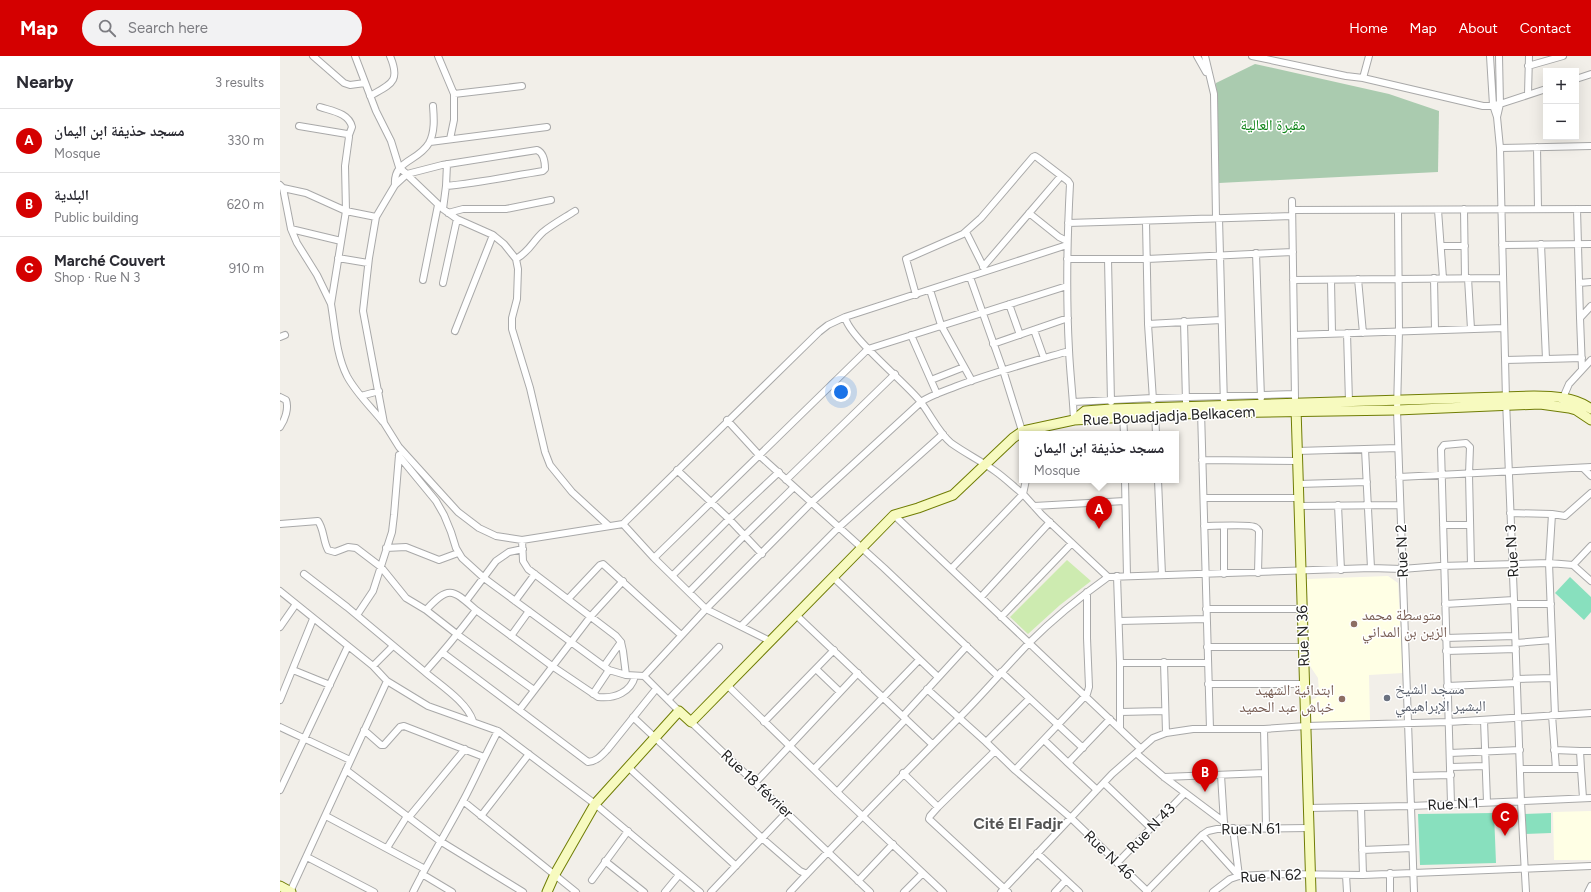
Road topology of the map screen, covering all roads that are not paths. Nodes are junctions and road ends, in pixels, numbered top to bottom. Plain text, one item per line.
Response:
1 (313, 56) edge
2 (355, 56) edge
3 (390, 56) edge
4 (438, 56) edge
5 (1198, 56) edge
6 (1205, 56) edge
7 (1252, 56) edge
8 (1369, 56) edge
9 (1489, 56) edge
10 (1529, 56) edge
11 (1563, 56) edge
12 (1499, 57) edge
13 (1528, 66) junction
14 (1591, 74) edge
15 (1363, 78) junction
16 (1579, 78) edge
17 (1210, 79) junction
18 (365, 83) junction
19 (522, 86) dead end
20 (1543, 90) edge
21 (454, 94) junction
22 (1528, 94) junction
23 (370, 96) junction
24 (1500, 104) junction
25 (1493, 105) junction
26 (433, 106) dead end
27 (320, 107) dead end
28 (1497, 117) junction
29 (299, 126) dead end
30 (547, 127) dead end
31 (349, 135) junction
32 (450, 139) junction
33 (430, 142) junction
34 (1591, 146) edge
35 (1537, 147) junction
36 (1500, 148) junction
37 (447, 164) junction
38 (399, 167) junction
39 (407, 174) junction
40 (1061, 176) junction
41 (395, 184) junction
42 (446, 186) junction
43 (281, 187) edge
44 (551, 200) dead end
45 (1292, 201) dead end
46 (440, 207) junction
47 (1464, 209) junction
48 (1502, 209) junction
49 (1538, 209) junction
50 (1577, 209) junction
51 (1591, 209) edge
52 (1398, 210) junction
53 (1438, 210) junction
54 (346, 211) junction
55 (575, 211) dead end
56 (448, 213) junction
57 (1029, 213) junction
58 (1292, 213) junction
59 (376, 217) junction
60 (457, 218) junction
61 (1218, 218) junction
62 (1146, 222) junction
63 (1068, 224) junction
64 (291, 229) junction
65 (966, 232) junction
66 (493, 235) junction
67 (341, 241) junction
68 (1067, 243) junction
69 (1541, 244) junction
70 (1578, 244) junction
71 (1591, 244) edge
72 (1502, 245) junction
73 (1441, 246) junction
74 (1465, 246) junction
75 (1293, 252) junction
76 (1256, 253) junction
77 (1220, 255) junction
78 (338, 258) junction
79 (516, 259) junction
80 (1067, 259) junction
81 (1108, 259) junction
82 (1147, 259) junction
83 (368, 263) junction
84 (985, 269) junction
85 (970, 277) junction
86 (1398, 278) junction
87 (1434, 278) junction
88 (1443, 278) junction
89 (1467, 278) junction
90 (1502, 278) junction
91 (1358, 279) junction
92 (423, 280) dead end
93 (1293, 280) junction
94 (1330, 280) junction
95 (1591, 282) edge
96 (1579, 283) junction
97 (443, 284) dead end
98 (1067, 286) junction
99 (930, 290) junction
100 (916, 294) junction
101 (331, 304) junction
102 (1009, 304) junction
103 (1591, 306) edge
104 (981, 312) junction
105 (845, 317) junction
106 (1068, 318) junction
107 (1580, 318) junction
108 (1221, 320) junction
109 (1184, 322) junction
110 (1148, 324) junction
111 (941, 325) junction
112 (1504, 328) junction
113 (1471, 329) junction
114 (1034, 330) junction
115 (1435, 330) junction
116 (455, 331) dead end
117 (1399, 332) junction
118 (1347, 333) junction
119 (1363, 333) junction
120 (1332, 334) junction
121 (911, 335) junction
122 (1020, 335) junction
123 (1294, 335) junction
124 (993, 344) junction
125 (868, 348) junction
126 (1069, 351) junction
127 (1044, 358) junction
128 (1582, 358) junction
129 (1546, 359) junction
130 (1505, 360) junction
131 (1591, 360) edge
132 (964, 367) junction
133 (1582, 369) junction
134 (1003, 370) junction
135 (894, 374) junction
136 (931, 380) junction
137 (972, 381) junction
138 (379, 391) junction
139 (937, 394) junction
140 (361, 396) junction
141 (280, 397) edge
142 (1153, 398) junction
143 (1262, 399) junction
144 (1224, 401) junction
145 (921, 402) junction
146 (1073, 402) junction
147 (1186, 402) junction
148 (1349, 402) junction
149 (1506, 402) junction
150 (1561, 402) junction
151 (1296, 403) junction
152 (1397, 405) junction
153 (1111, 409) junction
154 (1591, 409) edge
155 (1201, 410) junction
156 (1155, 411) junction
157 (1123, 413) junction
158 (727, 420) junction
159 (1074, 420) junction
160 (1591, 420) edge
161 (384, 423) junction
162 (280, 427) edge
163 (1022, 431) edge
164 (1031, 431) edge
165 (1124, 431) edge
166 (1156, 431) edge
167 (943, 434) junction
168 (1019, 435) edge
169 (399, 448) junction
170 (1365, 448) junction
171 (1398, 448) junction
172 (1297, 451) junction
173 (759, 455) junction
174 (399, 456) junction
175 (1202, 460) junction
176 (1297, 461) junction
177 (985, 464) junction
178 (1591, 467) edge
179 (1583, 468) junction
180 (677, 470) junction
181 (779, 472) junction
182 (1509, 472) junction
183 (1469, 474) junction
184 (1442, 475) junction
185 (1591, 476) edge
186 (1399, 477) junction
187 (786, 480) junction
188 (1367, 482) junction
189 (1025, 483) edge
190 (1125, 483) edge
191 (1158, 483) edge
192 (1298, 484) junction
193 (794, 487) junction
194 (1591, 493) edge
195 (1023, 494) junction
196 (1204, 498) junction
197 (1125, 501) junction
198 (812, 502) junction
199 (1299, 502) junction
200 (711, 503) junction
201 (1368, 504) junction
202 (1338, 505) junction
203 (1400, 505) junction
204 (1034, 506) junction
205 (1510, 513) junction
206 (1552, 514) junction
207 (894, 515) junction
208 (729, 519) junction
209 (1050, 522) junction
210 (280, 524) edge
211 (623, 524) junction
212 (1443, 525) junction
213 (1470, 525) junction
214 (610, 526) junction
215 (1204, 526) junction
216 (1224, 526) junction
217 (839, 527) junction
218 (745, 535) junction
219 (522, 540) junction
220 (1072, 544) junction
221 (1591, 546) edge
222 (386, 548) junction
223 (862, 548) junction
224 (523, 549) junction
225 (458, 553) junction
226 (762, 554) junction
227 (654, 558) junction
228 (1512, 563) junction
229 (1549, 563) junction
230 (1471, 565) junction
231 (1573, 565) junction
232 (1445, 566) junction
233 (381, 567) junction
234 (1371, 568) junction
235 (951, 569) junction
236 (1402, 569) junction
237 (1340, 570) junction
238 (1301, 572) junction
239 (1205, 573) junction
240 (1258, 573) junction
241 (304, 574) dead end
242 (535, 574) junction
243 (1224, 574) junction
244 (673, 575) junction
245 (1162, 575) junction
246 (1117, 576) junction
247 (1127, 576) junction
248 (833, 577) junction
249 (1108, 577) junction
250 (484, 578) junction
251 (623, 581) junction
252 (1591, 581) edge
253 (280, 591) edge
254 (690, 591) junction
255 (1087, 592) junction
256 (981, 596) junction
257 (568, 599) junction
258 (466, 601) junction
259 (515, 601) junction
260 (1514, 602) junction
261 (296, 604) junction
262 (1445, 604) junction
263 (1551, 604) junction
264 (706, 609) junction
265 (1206, 609) junction
266 (426, 610) junction
267 (476, 610) junction
268 (1302, 610) junction
269 (530, 612) junction
270 (357, 615) junction
271 (796, 615) junction
272 (591, 616) junction
273 (1001, 617) junction
274 (313, 619) junction
275 (1206, 619) junction
276 (1119, 621) junction
277 (280, 626) edge
278 (741, 626) junction
279 (458, 635) junction
280 (682, 635) junction
281 (511, 636) junction
282 (1446, 638) junction
283 (1552, 640) junction
284 (770, 641) junction
285 (571, 642) junction
286 (621, 642) junction
287 (1029, 643) junction
288 (1515, 643) junction
289 (348, 646) junction
290 (393, 646) junction
291 (967, 646) junction
292 (719, 647) dead end
293 (1208, 647) junction
294 (1303, 647) junction
295 (834, 650) junction
296 (1446, 651) junction
297 (443, 653) junction
298 (919, 660) junction
299 (1164, 662) junction
300 (1120, 663) junction
301 (1207, 663) junction
302 (373, 666) junction
303 (552, 666) junction
304 (607, 668) junction
305 (816, 669) junction
306 (293, 670) junction
307 (425, 672) junction
308 (858, 673) junction
309 (1000, 674) junction
310 (626, 675) junction
311 (635, 676) junction
312 (644, 676) junction
313 (938, 677) junction
314 (1553, 678) junction
315 (387, 681) junction
316 (1516, 681) junction
317 (1208, 684) junction
318 (1304, 684) junction
319 (330, 685) junction
320 (727, 685) junction
321 (1447, 686) junction
322 (656, 689) junction
323 (927, 689) junction
324 (534, 690) junction
325 (840, 692) junction
326 (593, 694) junction
327 (1085, 696) junction
328 (883, 697) junction
329 (280, 700) edge
330 (668, 700) junction
331 (1029, 700) junction
332 (520, 709) junction
333 (680, 711) junction
334 (1165, 711) junction
335 (1120, 712) junction
336 (1591, 713) edge
337 (1553, 715) junction
338 (633, 717) junction
339 (905, 718) junction
340 (960, 718) junction
341 (1518, 718) junction
342 (1110, 719) junction
343 (1484, 720) junction
344 (473, 721) junction
345 (691, 722) junction
346 (764, 722) junction
347 (1449, 722) junction
348 (1408, 723) junction
349 (1058, 725) junction
350 (1306, 726) junction
351 (280, 727) edge
352 (1120, 728) junction
353 (1264, 728) junction
354 (1210, 729) junction
355 (364, 730) junction
356 (498, 731) junction
357 (1166, 733) junction
358 (655, 737) junction
359 (304, 738) junction
360 (1044, 740) junction
361 (986, 742) junction
362 (932, 744) junction
363 (789, 746) junction
364 (1083, 748) junction
365 (466, 749) junction
366 (1520, 750) junction
367 (1554, 750) junction
368 (995, 751) junction
369 (1139, 751) junction
370 (1580, 751) junction
371 (1591, 751) edge
372 (1484, 752) junction
373 (1450, 753) junction
374 (529, 754) junction
375 (484, 757) junction
376 (350, 760) junction
377 (1068, 763) junction
378 (1485, 766) junction
379 (628, 767) junction
380 (1451, 767) junction
381 (1581, 768) junction
382 (814, 769) junction
383 (1520, 769) junction
384 (1556, 769) junction
385 (346, 770) junction
386 (1015, 770) junction
387 (903, 773) junction
388 (1265, 773) junction
389 (1220, 775) junction
390 (1451, 775) junction
391 (1410, 776) junction
392 (1164, 777) junction
393 (755, 783) junction
394 (1104, 783) junction
395 (280, 790) edge
396 (1097, 790) junction
397 (837, 792) junction
398 (1185, 793) junction
399 (1583, 798) junction
400 (1591, 798) edge
401 (463, 801) junction
402 (1487, 802) junction
403 (1521, 802) junction
404 (595, 804) junction
405 (1451, 804) junction
406 (1411, 806) junction
407 (938, 807) junction
408 (1361, 807) junction
409 (1308, 808) junction
410 (786, 812) junction
411 (863, 815) junction
412 (326, 816) junction
413 (408, 816) junction
414 (481, 816) junction
415 (1071, 818) junction
416 (1224, 825) junction
417 (1151, 828) junction
418 (1233, 828) junction
419 (1266, 828) junction
420 (1309, 828) junction
421 (628, 831) junction
422 (1202, 835) junction
423 (763, 839) junction
424 (440, 841) junction
425 (893, 844) junction
426 (387, 848) junction
427 (1412, 848) junction
428 (1362, 850) junction
429 (828, 852) junction
430 (1037, 853) junction
431 (307, 857) junction
432 (605, 861) junction
433 (1117, 863) junction
434 (736, 866) junction
435 (1591, 866) edge
436 (1524, 868) junction
437 (423, 871) junction
438 (923, 872) junction
439 (1390, 873) junction
440 (1413, 873) junction
441 (555, 874) junction
442 (807, 874) junction
443 (679, 875) junction
444 (1310, 875) junction
445 (1363, 875) junction
446 (1239, 876) junction
447 (1346, 876) junction
448 (592, 880) dead end
449 (1066, 880) junction
450 (858, 881) junction
451 (280, 886) edge
452 (514, 886) junction
453 (1591, 886) edge
454 (713, 891) edge
455 (1005, 891) edge
456 (290, 892) edge
457 (374, 892) edge
458 (413, 892) edge
459 (452, 892) edge
460 (509, 892) edge
461 (523, 892) edge
462 (548, 892) edge
463 (576, 892) edge
464 (644, 892) edge
465 (665, 892) edge
466 (700, 892) edge
467 (790, 892) edge
468 (870, 892) edge
469 (904, 892) edge
470 (943, 892) edge
471 (1055, 892) edge
472 (1078, 892) edge
473 (1147, 892) edge
474 (1213, 892) edge
475 (1311, 892) edge
476 (1347, 892) edge
477 (1390, 892) edge
478 (1414, 892) edge
479 (1526, 892) edge
480 (1588, 892) edge

1 - 18 street
2 - 18 street
3 - 23 street
4 - 21 street
5 - 17 street
6 - 17 street
7 - 15 street
8 - 15 street
9 - 12 street
9 - 25 street
10 - 13 street
11 - 13 street
12 - 24 street
13 - 22 street
14 - 16 street
15 - 25 street
17 - 61 street
18 - 23 street
19 - 21 street
20 - 22 street
21 - 32 street
22 - 24 street
23 - 38 street
24 - 25 street
24 - 28 street
25 - 28 street
26 - 33 street
27 - 31 street
28 - 36 street, Rue N 3
29 - 31 street
30 - 32 street
31 - 54 street
32 - 33 street
33 - 38 street
34 - 35 street
35 - 36 street
35 - 49 street
36 - 48 street, Rue N 3
37 - 39 street
37 - 42 street
37 - 42 street
38 - 39 street
38 - 41 street
39 - 41 street
39 - 46 street
40 - 57 street
40 - 63 street
40 - 65 street
41 - 59 street
42 - 46 street
43 - 54 street
43 - 64 street
44 - 56 street
45 - 58 street
46 - 56 street
46 - 92 street
47 - 48 street
47 - 53 street
47 - 74 street
48 - 49 street
48 - 72 street, Rue N 3
49 - 50 street
50 - 51 street
50 - 70 street
52 - 53 street
52 - 58 street
52 - 86 street, Rue N 2
53 - 73 street
54 - 59 street
54 - 67 street
55 - 79 street
56 - 60 street
57 - 68 street
57 - 84 street
58 - 61 street
58 - 75 street
59 - 83 street
60 - 66 street
60 - 97 street
61 - 62 street
61 - 77 street
62 - 63 street
62 - 82 street
63 - 68 street
64 - 67 street
64 - 101 street
65 - 84 street
65 - 100 street
66 - 79 street
66 - 116 street
67 - 78 street
68 - 80 street
68 - 84 street
69 - 70 street
69 - 72 street
69 - 129 street
70 - 71 street
70 - 96 street
72 - 90 street, Rue N 3
73 - 74 street
73 - 88 street
74 - 89 street
75 - 76 street
75 - 93 street
76 - 77 street
76 - 143 street
77 - 82 street
77 - 108 street
78 - 83 street
78 - 101 street
79 - 214 street
80 - 81 street
80 - 98 street
81 - 82 street
81 - 153 street
82 - 110 street
83 - 138 street
84 - 85 street
85 - 99 street
85 - 104 street
86 - 87 street
86 - 91 street
86 - 117 street, Rue N 2
87 - 88 street
87 - 115 street
88 - 89 street
89 - 90 street
89 - 113 street
90 - 112 street, Rue N 3
91 - 94 street
91 - 119 street
93 - 94 street
93 - 123 street
94 - 120 street
95 - 96 street
96 - 107 street
98 - 102 street
98 - 106 street
99 - 100 street
99 - 111 street
100 - 105 street
101 - 140 street
102 - 104 street
102 - 122 street
103 - 107 street
104 - 111 street
104 - 124 street
105 - 125 street
105 - 158 street
106 - 114 street
106 - 126 street
107 - 128 street
108 - 109 street
108 - 144 street
109 - 110 street
109 - 147 street
110 - 142 street
111 - 121 street
111 - 132 street
112 - 113 street
112 - 130 street, Rue N 3
113 - 115 street
114 - 122 street
114 - 127 street
115 - 117 street
117 - 119 street
117 - 152 street, Rue N 2
118 - 119 street
118 - 120 street
118 - 148 street
120 - 123 street
121 - 125 street
121 - 136 street
122 - 124 street
123 - 151 street
124 - 134 street
125 - 135 street
125 - 173 street
126 - 127 street
126 - 146 street
127 - 134 street
128 - 129 street
128 - 133 street
129 - 130 street
130 - 149 street, Rue N 3
131 - 133 street
132 - 136 street
132 - 137 street
133 - 150 street
134 - 137 street
134 - 163 street
135 - 145 street
135 - 187 street
136 - 139 street
137 - 139 street
138 - 140 street
138 - 161 street
139 - 145 street
140 - 161 street
141 - 162 street
142 - 147 street
142 - 153 street
142 - 156 street
143 - 144 street, Rue Bouadjadja Belkacem
143 - 151 street, Rue Bouadjadja Belkacem
144 - 147 street
144 - 155 street, Rue Bouadjadja Belkacem
145 - 167 street
145 - 198 street
146 - 153 street
146 - 159 street
147 - 155 street, Rue Bouadjadja Belkacem
147 - 156 street, Rue Bouadjadja Belkacem
148 - 151 street, Rue Bouadjadja Belkacem
148 - 152 street, Rue Bouadjadja Belkacem
149 - 150 street, Rue Bouadjadja Belkacem
149 - 152 street, Rue Bouadjadja Belkacem
149 - 182 street, Rue N 3
150 - 154 street, Rue Bouadjadja Belkacem
150 - 160 street, Rue Bouadjadja Belkacem
151 - 152 street, Rue Bouadjadja Belkacem
151 - 155 street, Rue Bouadjadja Belkacem
151 - 172 street, Rue N 36
152 - 171 street, Rue N 2
153 - 157 street, Rue Bouadjadja Belkacem
153 - 159 street, Rue Bouadjadja Belkacem
155 - 156 street, Rue Bouadjadja Belkacem
155 - 175 street
156 - 157 street, Rue Bouadjadja Belkacem
156 - 166 street
157 - 165 street
158 - 173 street
158 - 180 street
159 - 164 street, Rue Bouadjadja Belkacem
161 - 169 street
167 - 177 street
167 - 217 street
168 - 177 street
169 - 174 street
169 - 219 street
170 - 171 street
170 - 172 street
170 - 188 street
171 - 186 street, Rue N 2
172 - 176 street, Rue N 36
173 - 181 street
173 - 200 street
174 - 222 street
174 - 225 street
175 - 176 street
175 - 196 street
176 - 192 street, Rue N 36
177 - 195 street
177 - 207 street
178 - 179 street
179 - 182 street
179 - 185 street
180 - 200 street
180 - 211 street
181 - 187 street
181 - 208 street
182 - 183 street
182 - 205 street, Rue N 3
183 - 184 street
183 - 184 street
183 - 213 street
184 - 186 street
184 - 212 street
186 - 203 street, Rue N 2
187 - 193 street
188 - 192 street
188 - 201 street
189 - 195 street
190 - 197 street
191 - 245 street
192 - 199 street, Rue N 36
193 - 198 street
193 - 218 street
194 - 206 street
195 - 204 street
195 - 235 street
196 - 199 street
196 - 215 street
197 - 204 street
197 - 247 street
198 - 217 street
198 - 226 street
199 - 202 street
199 - 238 street, Rue N 36
200 - 208 street
200 - 227 street
201 - 202 street
201 - 203 street
201 - 234 street
202 - 237 street
203 - 236 street, Rue N 2
204 - 209 street
205 - 206 street
205 - 228 street, Rue N 3
206 - 229 street
207 - 223 street
207 - 235 street
208 - 218 street
208 - 244 street
209 - 220 street
209 - 256 street
210 - 233 street
211 - 214 street
211 - 227 street
212 - 213 street
212 - 232 street
213 - 230 street
214 - 219 street
215 - 216 street
215 - 239 street
216 - 240 street
216 - 243 street
217 - 223 street
217 - 278 street
218 - 226 street
218 - 254 street
219 - 224 street
220 - 249 street
220 - 273 street
221 - 231 street
222 - 225 street
222 - 233 street
223 - 248 street
223 - 291 street
224 - 242 street
224 - 250 street
225 - 250 street
226 - 264 street
227 - 244 street
228 - 229 street
228 - 230 street
228 - 260 street, Rue N 3
229 - 231 street
229 - 263 street
230 - 232 street
231 - 252 street
232 - 236 street
232 - 262 street
233 - 266 street
233 - 270 street
234 - 236 street
234 - 237 street
235 - 256 street
236 - 348 street, Rue N 2
237 - 238 street
238 - 240 street
238 - 268 street, Rue N 36
239 - 243 street
239 - 245 street
239 - 265 street
240 - 243 street
241 - 270 street
242 - 257 street
242 - 259 street
244 - 254 street
245 - 247 street
246 - 247 street
246 - 249 street
246 - 276 street
248 - 271 street
248 - 298 street
249 - 255 street
250 - 258 street
250 - 259 street
251 - 257 street
251 - 272 street
251 - 280 street
253 - 261 street
254 - 264 street
255 - 287 street
255 - 327 street
256 - 273 street
257 - 272 street
258 - 266 street
258 - 267 street
259 - 269 street
260 - 262 street
260 - 263 street
260 - 288 street, Rue N 3
261 - 274 street
261 - 277 street
262 - 282 street
263 - 283 street
264 - 278 street
264 - 280 street
265 - 268 street
265 - 275 street
266 - 279 street
267 - 279 street
267 - 281 street
268 - 294 street, Rue N 36
269 - 281 street
269 - 285 street
270 - 290 street
271 - 284 street
271 - 295 street
272 - 285 street
272 - 286 street
273 - 287 street
274 - 289 street
274 - 306 street
275 - 276 street
275 - 293 street
276 - 300 street
278 - 284 street
279 - 297 street
279 - 324 street
280 - 312 street
281 - 303 street
282 - 288 street
282 - 296 street
283 - 288 street
283 - 314 street
284 - 320 street
285 - 303 street
285 - 304 street
286 - 304 street
286 - 310 street
287 - 309 street
287 - 327 street
288 - 296 street
288 - 316 street, Rue N 3
289 - 302 street
289 - 319 street
290 - 302 street
290 - 307 street
291 - 309 street
291 - 313 street
292 - 330 street
293 - 294 street
293 - 301 street
294 - 318 street, Rue N 36
295 - 305 street
295 - 308 street
296 - 321 street
297 - 307 street
297 - 332 street
298 - 313 street
298 - 328 street
299 - 300 street
299 - 301 street
299 - 334 street
300 - 335 street
301 - 317 street
302 - 315 street
303 - 324 street
303 - 326 street
304 - 310 street
304 - 326 street
305 - 325 street
305 - 346 street
306 - 319 street
306 - 329 street
307 - 344 street
308 - 325 street
308 - 328 street
309 - 331 street
309 - 340 street
310 - 311 street
311 - 312 street
311 - 326 street
312 - 322 street, Rue 18 février
313 - 323 street
314 - 316 street
314 - 337 street
315 - 344 street
315 - 355 street
316 - 321 street
316 - 341 street, Rue N 3
317 - 318 street
317 - 354 street
318 - 350 street, Rue N 36
319 - 359 street
320 - 345 street
320 - 346 street
321 - 347 street
322 - 330 street, Rue 18 février
322 - 338 street
323 - 339 street
323 - 340 street, Rue N 46
324 - 332 street
325 - 363 street
327 - 342 street
327 - 349 street
328 - 339 street
328 - 382 street
330 - 333 street, Rue 18 février
331 - 349 street
331 - 361 street
332 - 338 street
333 - 345 street, Rue 18 février
333 - 358 street
334 - 335 street
334 - 357 street
335 - 352 street
336 - 337 street
337 - 341 street
337 - 367 street
338 - 358 street
339 - 362 street
339 - 397 street
340 - 361 street, Rue N 46
340 - 362 street
341 - 343 street
341 - 366 street, Rue N 3
342 - 352 street
342 - 364 street
343 - 347 street
343 - 372 street
344 - 356 street
345 - 393 street, Rue 18 février
346 - 363 street
347 - 348 street
347 - 373 street
348 - 350 street
348 - 391 street, Rue N 2
349 - 360 street
349 - 364 street
350 - 353 street
350 - 409 street, Rue N 36
351 - 359 street
352 - 369 street
353 - 354 street
353 - 388 street
354 - 357 street
355 - 365 street
355 - 376 street
356 - 374 street
356 - 375 street
357 - 369 street
358 - 379 street
358 - 423 street
359 - 376 street
359 - 395 street
360 - 377 street
360 - 386 street
361 - 368 street, Rue N 46
362 - 387 street
363 - 382 street
363 - 393 street
364 - 377 street
365 - 375 street
365 - 413 street
366 - 372 street
366 - 383 street, Rue N 3
367 - 370 street
367 - 384 street
368 - 386 street, Rue N 46
368 - 407 street
369 - 392 street
369 - 394 street
370 - 371 street
370 - 381 street
372 - 373 street
372 - 378 street
373 - 380 street
374 - 404 street
374 - 414 street
375 - 401 street
376 - 385 street
377 - 396 street
378 - 380 street
378 - 402 street
379 - 404 street
379 - 434 street
380 - 390 street
381 - 384 street
381 - 399 street
382 - 397 street
383 - 384 street
383 - 403 street, Rue N 3
385 - 412 street
385 - 413 street
386 - 415 street, Rue N 46
387 - 407 street
387 - 411 street
388 - 389 street
388 - 419 street
389 - 392 street
389 - 416 street
390 - 391 street
390 - 405 street
391 - 406 street, Rue N 2
392 - 398 street
393 - 410 street, Rue 18 février
394 - 396 street
394 - 417 street
396 - 415 street
397 - 411 street
398 - 416 street
398 - 417 street, Rue N 43
399 - 400 street, Rue N 1
399 - 403 street, Rue N 1
401 - 414 street
401 - 424 street
402 - 403 street, Rue N 1
402 - 405 street, Rue N 1
403 - 436 street, Rue N 3
404 - 421 street
404 - 441 street
405 - 406 street, Rue N 1
406 - 408 street, Rue N 1
406 - 427 street, Rue N 2
407 - 455 street
408 - 409 street, Rue N 1
408 - 428 street
409 - 420 street, Rue N 36
410 - 423 street
410 - 429 street, Rue 18 février
411 - 425 street
411 - 429 street
412 - 426 street
412 - 431 street
413 - 424 street
413 - 426 street
414 - 441 street
415 - 430 street
415 - 433 street, Rue N 46
416 - 418 street, Rue N 61
416 - 422 street, Rue N 61
417 - 433 street, Rue N 43
418 - 419 street, Rue N 61
418 - 446 street
419 - 420 street, Rue N 61
420 - 444 street, Rue N 36
421 - 432 street
421 - 443 street
422 - 446 street
422 - 473 street, Rue N 61
423 - 434 street
423 - 442 street
424 - 437 street
424 - 452 street
425 - 438 street
425 - 450 street
426 - 437 street
427 - 428 street
427 - 440 street, Rue N 2
428 - 445 street
429 - 442 street
429 - 450 street, Rue 18 février
430 - 449 street
430 - 455 street
431 - 456 street
431 - 457 street
432 - 448 street
432 - 464 street
433 - 473 street, Rue N 46
434 - 454 street
435 - 436 street, Rue N 62
436 - 440 street, Rue N 62
436 - 479 street, Rue N 3
437 - 458 street
437 - 459 street
438 - 469 street
438 - 470 street
439 - 440 street, Rue N 62
439 - 445 street, Rue N 62
439 - 477 street
440 - 478 street, Rue N 2
441 - 462 street
441 - 463 street
442 - 467 street
443 - 465 street
443 - 466 street
444 - 446 street, Rue N 62
444 - 447 street, Rue N 62
444 - 475 street, Rue N 36
445 - 447 street, Rue N 62
446 - 474 street, Rue N 62
447 - 476 street
449 - 471 street
449 - 472 street
450 - 468 street, Rue 18 février
451 - 456 street
452 - 460 street
452 - 461 street
453 - 480 street

